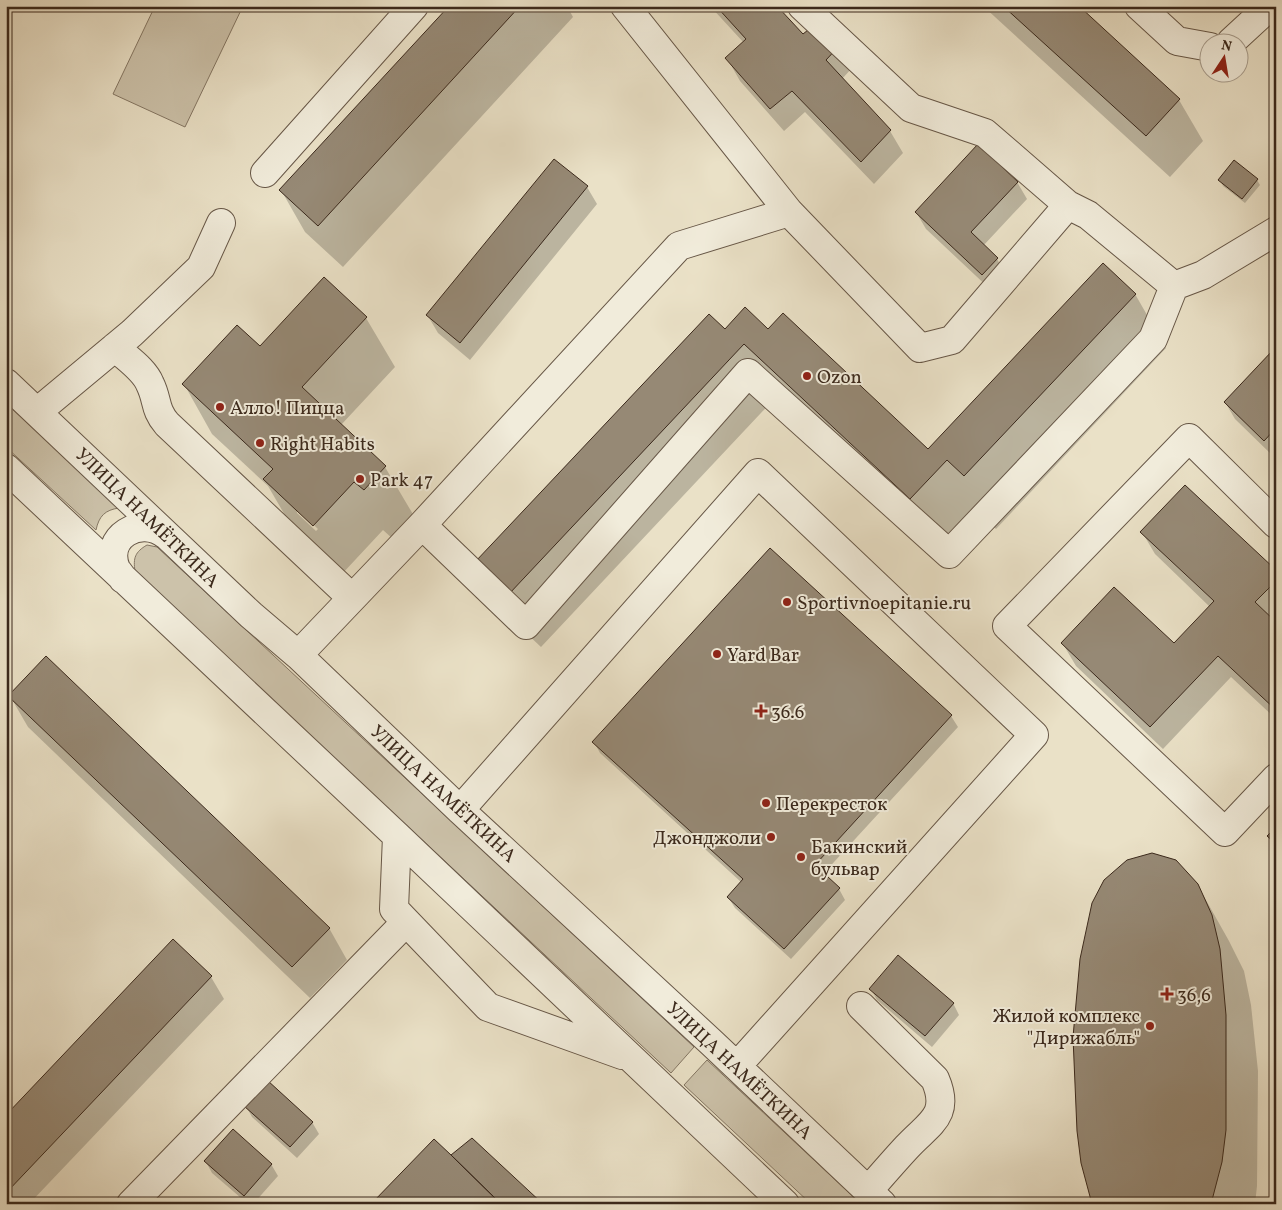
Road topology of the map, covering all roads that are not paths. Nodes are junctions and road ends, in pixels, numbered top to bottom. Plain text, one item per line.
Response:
1 (414, 6) edge
2 (625, 6) edge
3 (802, 6) edge
4 (1140, 6) edge
5 (1270, 6) edge
6 (1242, 32) edge
7 (1200, 45) edge
8 (265, 173) dead end
9 (1068, 205) junction
10 (789, 212) junction
11 (221, 223) dead end
12 (1276, 232) edge
13 (1174, 286) junction
14 (115, 347) junction
15 (6, 382) edge
16 (38, 412) junction
17 (6, 468) edge
18 (1276, 524) edge
19 (422, 525) junction
20 (168, 536) junction
21 (123, 578) junction
22 (352, 598) junction
23 (298, 655) junction
24 (1276, 778) edge
25 (460, 810) junction
26 (398, 836) junction
27 (400, 915) junction
28 (861, 1006) dead end
29 (632, 1059) junction
30 (737, 1066) junction
31 (875, 1197) edge
32 (131, 1204) edge
33 (786, 1204) edge

1 - 8 street
2 - 10 street
3 - 9 street
4 - 7 street
5 - 6 street
9 - 10 street
9 - 13 street
10 - 19 street
11 - 14 street
12 - 13 street
13 - 19 street
14 - 16 street
14 - 22 street
15 - 16 street, УЛИЦА НАМЁТКИНА
16 - 20 street, УЛИЦА НАМЁТКИНА
17 - 21 street
18 - 24 street
19 - 22 street
20 - 21 street
20 - 23 street, УЛИЦА НАМЁТКИНА
21 - 26 street
22 - 23 street
23 - 25 street, УЛИЦА НАМЁТКИНА
25 - 30 street, УЛИЦА НАМЁТКИНА
25 - 30 street
26 - 27 street
26 - 29 street
27 - 29 street
27 - 32 street
28 - 31 street
29 - 33 street
30 - 31 street, УЛИЦА НАМЁТКИНА

